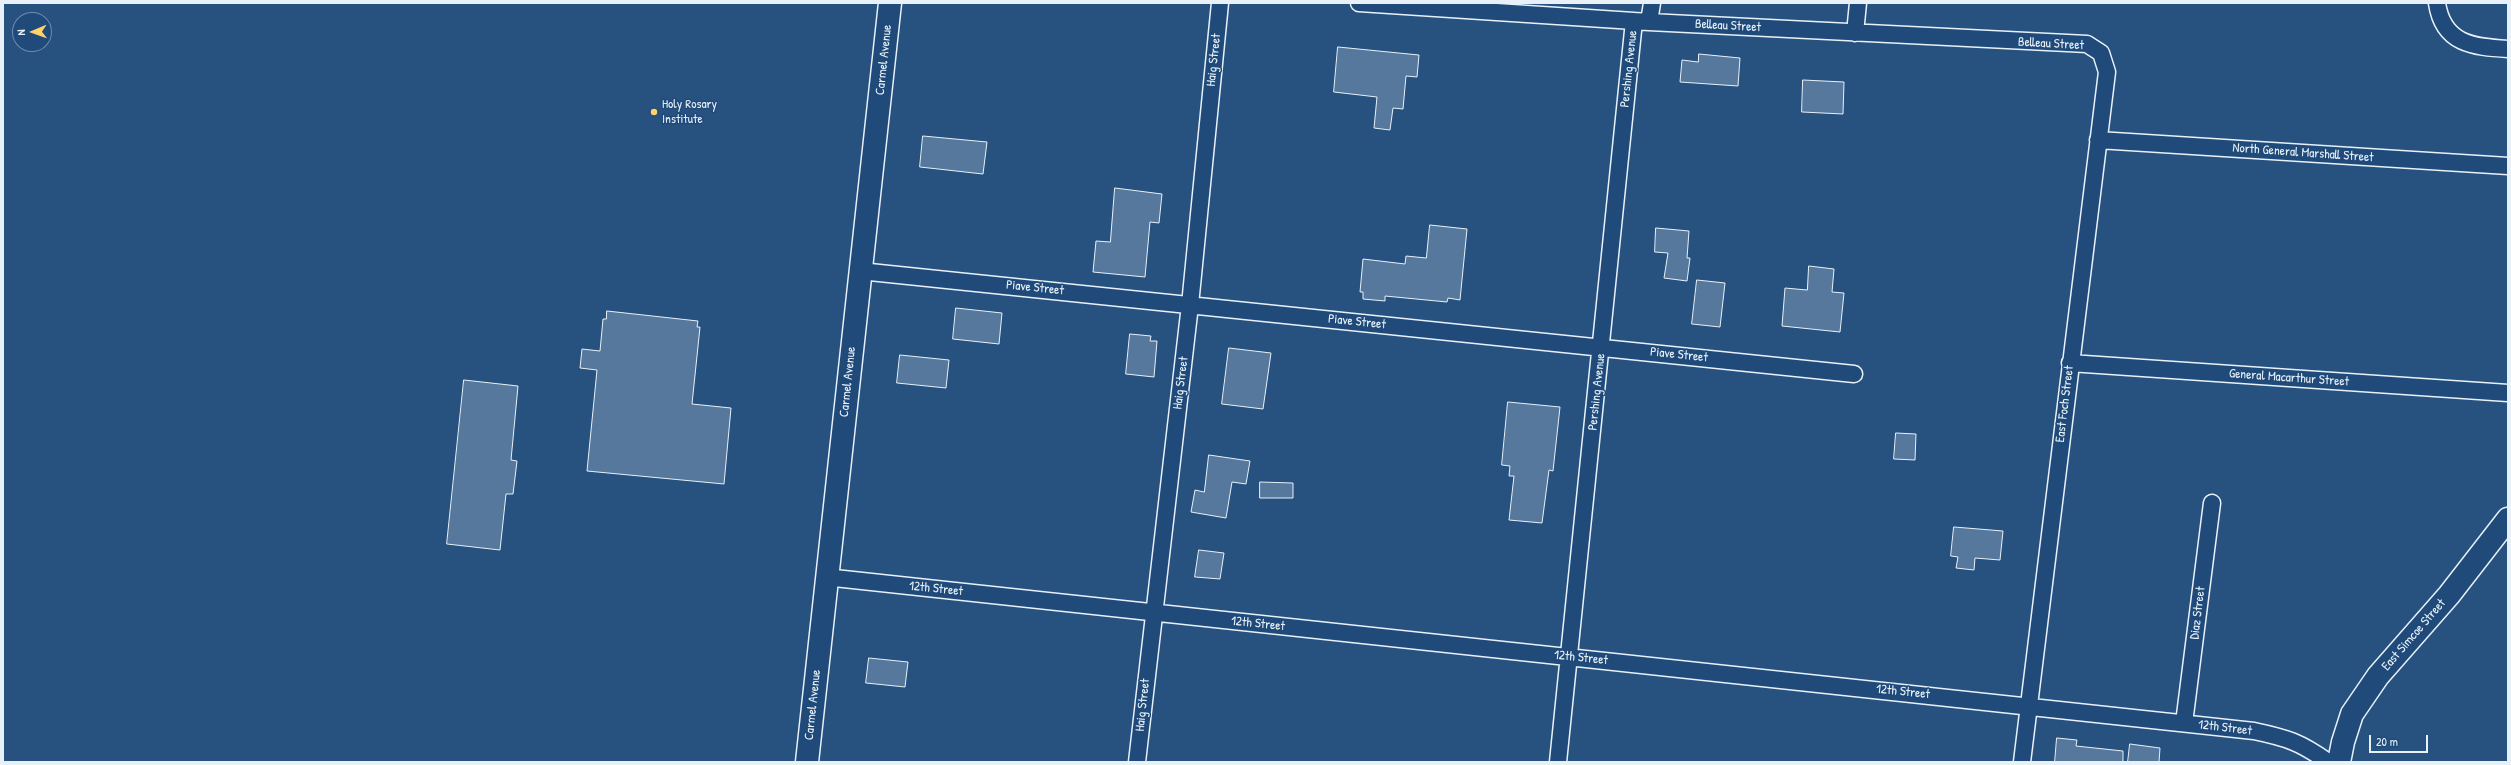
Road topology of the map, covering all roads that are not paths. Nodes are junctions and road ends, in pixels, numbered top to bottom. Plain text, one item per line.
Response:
1 (890, 3) edge
2 (1220, 3) edge
3 (1359, 3) edge
4 (1652, 3) edge
5 (1858, 3) edge
6 (2438, 3) edge
7 (1642, 22) junction
8 (1855, 33) junction
9 (2096, 48) joint
10 (2508, 49) edge
11 (2098, 140) junction
12 (2508, 166) edge
13 (860, 271) junction
14 (1190, 305) junction
15 (1601, 347) junction
16 (2070, 363) junction
17 (1854, 374) dead end
18 (2508, 393) edge
19 (2212, 503) dead end
20 (2508, 519) edge
21 (826, 577) junction
22 (1153, 613) junction
23 (1570, 657) junction
24 (2028, 706) junction
25 (2184, 723) junction
26 (807, 762) edge
27 (1137, 762) edge
28 (1558, 762) edge
29 (2022, 762) edge
30 (2328, 762) edge
31 (2339, 762) edge

1 - 13 main road, Carmel Avenue
2 - 14 street, Haig Street
3 - 7 street, Belleau Street
4 - 7 street, Pershing Avenue
5 - 8 street
6 - 10 street
7 - 8 street, Belleau Street
7 - 15 street, Pershing Avenue
8 - 9 street, Belleau Street
9 - 11 street, East Foch Street
11 - 12 street, North General Marshall Street
11 - 16 street, East Foch Street
13 - 14 street, Piave Street
13 - 21 main road, Carmel Avenue
14 - 15 street, Piave Street
14 - 22 street, Haig Street
15 - 17 street, Piave Street
15 - 23 street, Pershing Avenue
16 - 18 street, General Macarthur Street
16 - 24 street, East Foch Street
19 - 25 street, Diaz Street
20 - 31 main road, East Simcoe Street
21 - 22 street, 12th Street
21 - 26 main road, Carmel Avenue
22 - 23 street, 12th Street
22 - 27 street, Haig Street
23 - 24 street, 12th Street
23 - 28 street, Pershing Avenue
24 - 25 street, 12th Street
24 - 29 street, East Foch Street
25 - 30 street, 12th Street

